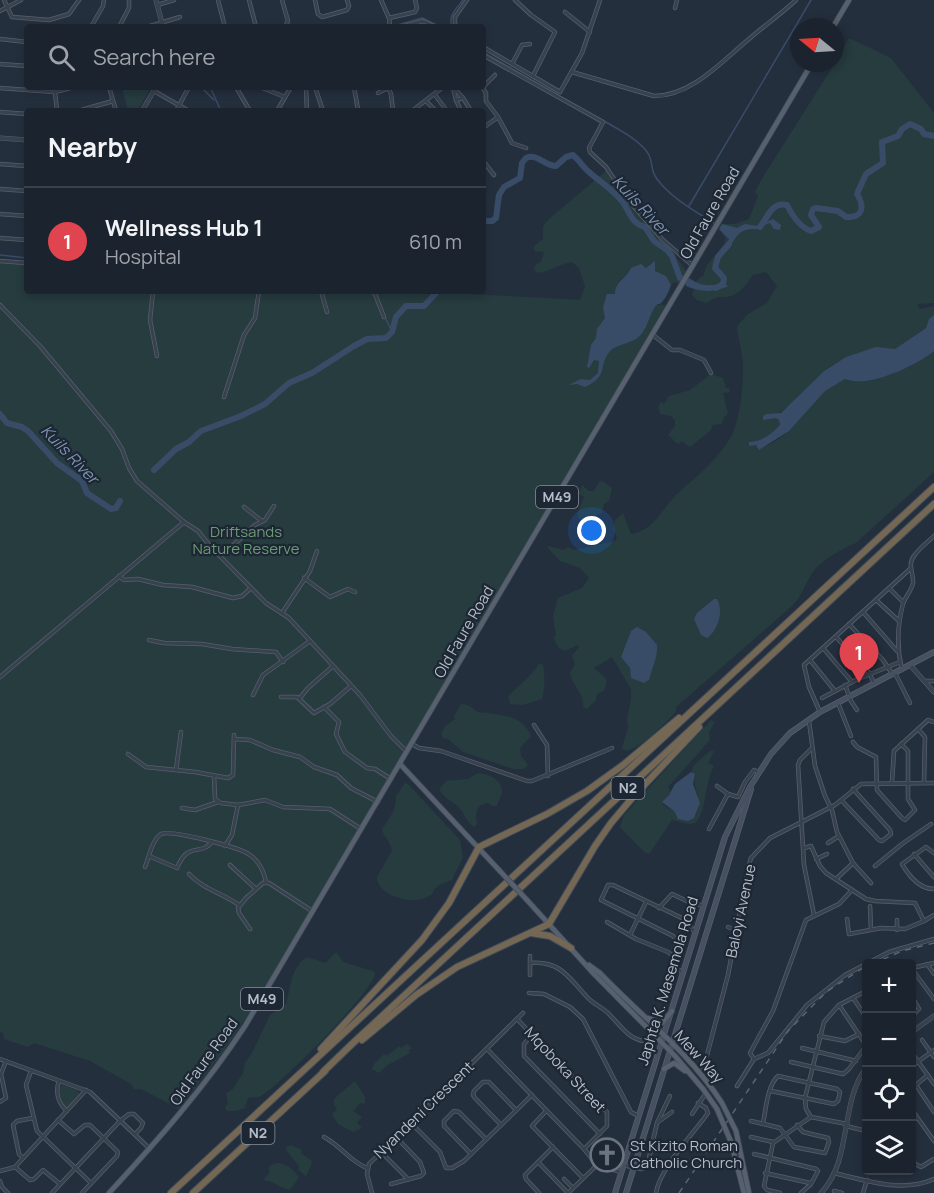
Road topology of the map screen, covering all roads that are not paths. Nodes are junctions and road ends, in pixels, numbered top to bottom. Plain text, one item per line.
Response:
1 (4, 0) edge
2 (21, 0) edge
3 (79, 0) edge
4 (104, 0) edge
5 (129, 0) edge
6 (174, 0) edge
7 (218, 0) edge
8 (249, 0) edge
9 (282, 0) edge
10 (315, 0) edge
11 (347, 0) edge
12 (381, 0) edge
13 (415, 0) edge
14 (466, 0) edge
15 (515, 0) edge
16 (600, 0) edge
17 (678, 0) edge
18 (796, 0) edge
19 (849, 0) edge
20 (157, 2) edge
21 (6, 8) junction
22 (675, 8) dead end
23 (0, 11) edge
24 (565, 12) dead end
25 (180, 17) dead end
26 (389, 18) junction
27 (838, 18) edge
28 (93, 24) edge
29 (121, 24) edge
30 (163, 24) edge
31 (224, 24) edge
32 (255, 24) edge
33 (286, 24) edge
34 (390, 24) edge
35 (412, 24) edge
36 (428, 24) edge
37 (455, 24) edge
38 (590, 32) junction
39 (0, 39) edge
40 (24, 42) edge
41 (530, 44) dead end
42 (486, 49) edge
43 (486, 57) edge
44 (0, 64) edge
45 (512, 64) junction
46 (24, 66) edge
47 (572, 72) junction
48 (807, 72) edge
49 (495, 75) dead end
50 (532, 76) junction
51 (486, 83) edge
52 (0, 88) edge
53 (24, 90) edge
54 (28, 90) edge
55 (63, 90) edge
56 (111, 90) edge
57 (154, 90) edge
58 (156, 90) edge
59 (186, 90) edge
60 (238, 90) edge
61 (268, 90) edge
62 (289, 90) edge
63 (306, 90) edge
64 (316, 90) edge
65 (355, 90) edge
66 (384, 90) edge
67 (389, 90) edge
68 (439, 90) edge
69 (454, 90) edge
70 (456, 90) edge
71 (484, 90) edge
72 (56, 92) junction
73 (378, 93) dead end
74 (435, 95) junction
75 (285, 97) junction
76 (463, 98) junction
77 (456, 100) junction
78 (113, 101) junction
79 (426, 101) junction
80 (179, 105) junction
81 (57, 108) edge
82 (88, 108) edge
83 (115, 108) edge
84 (144, 108) edge
85 (178, 108) edge
86 (184, 108) edge
87 (248, 108) edge
88 (279, 108) edge
89 (307, 108) edge
90 (322, 108) edge
91 (358, 108) edge
92 (393, 108) edge
93 (416, 108) edge
94 (433, 108) edge
95 (445, 108) edge
96 (460, 108) edge
97 (469, 108) edge
98 (0, 112) edge
99 (24, 114) edge
100 (498, 117) junction
101 (486, 126) edge
102 (0, 138) edge
103 (24, 140) edge
104 (526, 148) dead end
105 (0, 164) edge
106 (486, 165) edge
107 (24, 166) edge
108 (494, 175) dead end
109 (0, 189) edge
110 (24, 191) edge
111 (0, 214) edge
112 (24, 216) edge
113 (0, 238) edge
114 (24, 240) edge
115 (0, 261) edge
116 (24, 264) edge
117 (693, 266) junction
118 (153, 294) edge
119 (259, 294) edge
120 (322, 294) edge
121 (375, 294) edge
122 (0, 305) edge
123 (327, 312) dead end
124 (384, 317) dead end
125 (652, 335) junction
126 (157, 356) dead end
127 (711, 373) dead end
128 (224, 397) dead end
129 (934, 487) edge
130 (934, 504) edge
131 (273, 506) dead end
132 (244, 507) dead end
133 (262, 521) junction
134 (184, 522) junction
135 (934, 536) edge
136 (316, 551) dead end
137 (219, 555) junction
138 (910, 569) junction
139 (118, 576) junction
140 (304, 578) junction
141 (251, 588) junction
142 (890, 588) junction
143 (355, 592) dead end
144 (876, 600) junction
145 (903, 602) junction
146 (863, 612) junction
147 (282, 613) junction
148 (900, 622) junction
149 (849, 624) junction
150 (836, 637) junction
151 (149, 639) dead end
152 (310, 641) junction
153 (823, 648) junction
154 (897, 651) junction
155 (934, 652) edge
156 (810, 660) junction
157 (283, 662) junction
158 (900, 662) junction
159 (910, 665) junction
160 (333, 666) junction
161 (887, 667) junction
162 (902, 670) junction
163 (870, 674) junction
164 (894, 674) junction
165 (0, 677) edge
166 (924, 681) junction
167 (934, 681) edge
168 (852, 682) junction
169 (874, 684) junction
170 (845, 685) junction
171 (351, 686) junction
172 (717, 688) junction
173 (835, 691) junction
174 (934, 692) edge
175 (253, 695) dead end
176 (281, 697) dead end
177 (850, 697) junction
178 (300, 698) junction
179 (822, 698) dead end
180 (838, 703) junction
181 (910, 703) dead end
182 (324, 707) junction
183 (712, 710) junction
184 (857, 710) dead end
185 (820, 712) junction
186 (809, 719) junction
187 (934, 722) edge
188 (534, 725) dead end
189 (918, 729) junction
190 (181, 732) dead end
191 (851, 736) dead end
192 (853, 742) dead end
193 (412, 744) junction
194 (901, 744) junction
195 (612, 748) dead end
196 (812, 748) junction
197 (407, 753) junction
198 (128, 754) dead end
199 (400, 764) junction
200 (176, 770) junction
201 (758, 772) junction
202 (214, 776) junction
203 (548, 776) junction
204 (391, 779) junction
205 (754, 780) junction
206 (876, 782) junction
207 (892, 782) junction
208 (908, 783) junction
209 (924, 783) junction
210 (934, 783) edge
211 (717, 786) dead end
212 (853, 789) junction
213 (728, 794) junction
214 (842, 801) junction
215 (218, 802) junction
216 (378, 802) junction
217 (238, 805) junction
218 (182, 807) dead end
219 (831, 807) junction
220 (801, 822) junction
221 (933, 825) edge
222 (709, 829) dead end
223 (362, 830) junction
224 (839, 836) junction
225 (211, 843) junction
226 (828, 843) dead end
227 (225, 846) junction
228 (479, 847) junction
229 (804, 848) junction
230 (934, 853) edge
231 (827, 854) dead end
232 (914, 854) junction
233 (149, 856) junction
234 (816, 858) junction
235 (853, 863) junction
236 (230, 865) dead end
237 (875, 866) dead end
238 (145, 867) dead end
239 (189, 874) dead end
240 (934, 877) edge
241 (836, 879) junction
242 (266, 882) junction
243 (872, 883) dead end
244 (256, 889) junction
245 (934, 889) edge
246 (852, 890) junction
247 (646, 901) junction
248 (239, 905) junction
249 (704, 906) junction
250 (870, 906) dead end
251 (659, 908) junction
252 (314, 912) junction
253 (814, 915) junction
254 (934, 915) edge
255 (639, 919) junction
256 (847, 919) dead end
257 (897, 920) dead end
258 (924, 921) junction
259 (607, 922) dead end
260 (549, 924) junction
261 (728, 927) dead end
262 (250, 929) dead end
263 (871, 929) junction
264 (736, 930) junction
265 (897, 930) junction
266 (528, 933) junction
267 (695, 933) junction
268 (630, 935) junction
269 (934, 939) edge
270 (571, 948) junction
271 (530, 956) dead end
272 (673, 956) junction
273 (530, 963) junction
274 (934, 963) edge
275 (586, 964) junction
276 (927, 964) junction
277 (916, 968) edge
278 (683, 973) junction
279 (916, 974) edge
280 (934, 974) edge
281 (530, 975) dead end
282 (529, 993) dead end
283 (862, 994) edge
284 (853, 998) junction
285 (934, 999) edge
286 (839, 1005) junction
287 (672, 1011) junction
288 (523, 1013) dead end
289 (864, 1013) edge
290 (934, 1016) edge
291 (645, 1017) junction
292 (517, 1019) junction
293 (916, 1029) edge
294 (652, 1034) junction
295 (859, 1034) junction
296 (532, 1035) junction
297 (664, 1036) junction
298 (819, 1036) junction
299 (862, 1038) edge
300 (922, 1040) dead end
301 (662, 1043) junction
302 (672, 1044) junction
303 (802, 1048) dead end
304 (486, 1049) junction
305 (669, 1051) junction
306 (816, 1051) junction
307 (932, 1051) edge
308 (862, 1052) edge
309 (934, 1056) edge
310 (916, 1058) edge
311 (0, 1059) edge
312 (754, 1059) junction
313 (6, 1061) junction
314 (856, 1061) junction
315 (918, 1061) junction
316 (791, 1062) dead end
317 (813, 1067) junction
318 (664, 1069) junction
319 (31, 1071) junction
320 (698, 1071) junction
321 (323, 1072) junction
322 (928, 1075) junction
323 (297, 1076) junction
324 (862, 1077) edge
325 (694, 1078) junction
326 (59, 1081) junction
327 (809, 1083) junction
328 (934, 1084) edge
329 (737, 1086) dead end
330 (86, 1090) junction
331 (771, 1091) junction
332 (706, 1093) junction
333 (532, 1095) junction
334 (670, 1096) dead end
335 (806, 1098) junction
336 (0, 1102) edge
337 (698, 1103) junction
338 (516, 1110) junction
339 (546, 1110) junction
340 (67, 1111) junction
341 (672, 1112) dead end
342 (934, 1112) edge
343 (692, 1114) dead end
344 (639, 1117) junction
345 (811, 1117) junction
346 (33, 1118) junction
347 (917, 1118) edge
348 (58, 1120) junction
349 (120, 1121) junction
350 (751, 1121) dead end
351 (411, 1123) junction
352 (657, 1123) junction
353 (763, 1124) junction
354 (501, 1125) junction
355 (797, 1125) junction
356 (846, 1125) junction
357 (862, 1130) edge
358 (135, 1134) junction
359 (600, 1134) junction
360 (784, 1134) junction
361 (43, 1137) junction
362 (324, 1137) dead end
363 (396, 1137) junction
364 (751, 1137) dead end
365 (103, 1138) junction
366 (486, 1139) junction
367 (934, 1141) edge
368 (773, 1143) junction
369 (553, 1147) junction
370 (150, 1149) junction
371 (584, 1149) junction
372 (381, 1152) junction
373 (471, 1154) junction
374 (754, 1154) dead end
375 (769, 1157) junction
376 (22, 1158) junction
377 (934, 1159) edge
378 (538, 1162) junction
379 (916, 1164) edge
380 (597, 1165) junction
381 (623, 1165) junction
382 (15, 1167) junction
383 (634, 1167) junction
384 (76, 1168) junction
385 (367, 1168) junction
386 (0, 1171) edge
387 (622, 1172) junction
388 (765, 1173) junction
389 (834, 1173) junction
390 (408, 1179) junction
391 (564, 1179) dead end
392 (583, 1179) junction
393 (934, 1179) edge
394 (867, 1180) junction
395 (0, 1181) edge
396 (91, 1183) junction
397 (60, 1184) junction
398 (391, 1184) dead end
399 (811, 1184) junction
400 (571, 1191) edge
401 (834, 1191) dead end
402 (771, 1192) edge
403 (8, 1193) edge
404 (52, 1193) edge
405 (82, 1193) edge
406 (109, 1193) edge
407 (171, 1193) edge
408 (193, 1193) edge
409 (372, 1193) edge
410 (539, 1193) edge
411 (617, 1193) edge
412 (626, 1193) edge
413 (656, 1193) edge
414 (744, 1193) edge
415 (749, 1193) edge
416 (780, 1193) edge
417 (801, 1193) edge
418 (821, 1193) edge
419 (842, 1193) edge
420 (864, 1193) edge

1 - 21 street
2 - 21 street
3 - 21 street
4 - 28 street
5 - 29 street
6 - 20 street
7 - 31 street
8 - 32 street
9 - 33 street
10 - 11 street
12 - 26 street
13 - 26 street
14 - 37 street
15 - 50 street
16 - 38 street
17 - 22 street
18 - 47 street
19 - 27 main road
20 - 30 street
21 - 23 street
24 - 38 street
25 - 30 street
26 - 34 street
35 - 36 street
38 - 47 street
39 - 40 street
41 - 45 street
42 - 45 street
43 - 117 street
44 - 46 street
45 - 50 street
47 - 50 street
48 - 117 main road, Old Faure Road / M49
49 - 51 street
52 - 53 street
54 - 72 street
55 - 72 street
56 - 78 street
57 - 84 street
58 - 80 street
59 - 80 street
60 - 87 street
61 - 75 street
62 - 75 street
63 - 89 street
64 - 90 street
65 - 91 street
66 - 73 street
67 - 92 street
68 - 74 street
69 - 77 street
70 - 76 street
71 - 100 street
72 - 81 street
74 - 79 street
74 - 95 street
75 - 88 street
76 - 77 street
76 - 97 street
77 - 96 street
78 - 82 street
78 - 83 street
79 - 93 street
79 - 94 street
80 - 85 street
80 - 86 street
98 - 99 street
100 - 101 street
100 - 104 street
102 - 103 street
105 - 107 street
106 - 108 street
109 - 110 street
111 - 112 street
113 - 114 street
115 - 116 street
117 - 125 main road, Old Faure Road / M49
118 - 126 street
119 - 128 street
120 - 123 street
121 - 124 street
122 - 134 street
125 - 127 street
125 - 193 main road, Old Faure Road / M49
129 - 172 highway, N2
130 - 183 highway, N2
131 - 133 street
132 - 133 street
133 - 137 street
134 - 137 street
134 - 139 street
135 - 138 street
136 - 140 street
137 - 141 street
138 - 142 street
138 - 145 street
139 - 141 street
139 - 165 street
140 - 143 street
140 - 147 street
141 - 147 street
142 - 144 street
142 - 145 street
144 - 146 street
144 - 148 street
145 - 148 street
146 - 149 street
146 - 154 street
147 - 152 street
148 - 154 street
149 - 150 street
149 - 161 street
150 - 153 street
150 - 163 street
151 - 157 street
152 - 157 street
152 - 160 street
153 - 156 street
153 - 168 street
154 - 158 street
155 - 159 main road, Japhta K. Masemola Road
156 - 173 street
156 - 185 street
157 - 175 street
158 - 161 street
158 - 162 street
159 - 162 main road, Japhta K. Masemola Road
159 - 166 street
160 - 171 street
160 - 178 street
161 - 163 street
161 - 164 street
162 - 164 main road, Japhta K. Masemola Road
163 - 168 street
163 - 169 street
164 - 169 main road, Japhta K. Masemola Road
164 - 181 street
166 - 167 street
166 - 174 street
168 - 170 street
169 - 177 main road, Japhta K. Masemola Road
170 - 173 street
170 - 177 street
171 - 182 street
171 - 197 street
172 - 228 highway
172 - 323 highway, N2
173 - 179 street
176 - 178 street
177 - 180 main road, Japhta K. Masemola Road
177 - 184 street
178 - 182 street
180 - 185 main road, Japhta K. Masemola Road
180 - 191 street
182 - 204 street
183 - 260 highway
183 - 321 highway, N2
185 - 186 main road, Japhta K. Masemola Road
186 - 196 street
186 - 201 main road, Japhta K. Masemola Road
187 - 189 street
188 - 203 street
189 - 194 street
189 - 209 street
190 - 200 street
192 - 206 street
193 - 197 main road, Old Faure Road / M49
193 - 203 street
194 - 207 street
194 - 208 street
195 - 203 street
196 - 219 street
196 - 220 street
197 - 199 main road, Old Faure Road / M49
198 - 200 street
199 - 204 main road, Old Faure Road / M49
199 - 228 main road, Mew Way
200 - 202 street
201 - 205 main road, Japhta K. Masemola Road
201 - 213 street
202 - 215 street
202 - 216 street
204 - 216 main road, Old Faure Road / M49
205 - 249 main road, Japhta K. Masemola Road
205 - 302 main road, Japhta K. Masemola Road
206 - 207 street
206 - 208 street
206 - 212 street
207 - 208 street
208 - 209 street
209 - 210 street
211 - 213 street
212 - 214 street, Baloyi Avenue
212 - 214 street
213 - 222 street
214 - 219 street, Baloyi Avenue
215 - 217 street
215 - 218 street
216 - 223 main road, Old Faure Road / M49
217 - 223 street
217 - 227 street
219 - 220 street, Baloyi Avenue
219 - 224 street
220 - 229 street
220 - 264 street, Baloyi Avenue
221 - 237 street
223 - 252 main road, Old Faure Road / M49
224 - 226 street
224 - 235 street
225 - 227 street
225 - 233 street
225 - 233 street
227 - 242 street
228 - 260 main road, Mew Way, bridge
228 - 323 highway
229 - 234 street
229 - 253 street
230 - 232 street
231 - 234 street
232 - 240 street
232 - 245 street
233 - 238 street
234 - 241 street
235 - 241 street
235 - 243 street
236 - 244 street
239 - 248 street
241 - 246 street
242 - 244 street
242 - 252 street
244 - 248 street
246 - 253 street
246 - 258 street
247 - 251 street
247 - 255 street
247 - 255 street
248 - 262 street
249 - 251 street
249 - 267 main road, Japhta K. Masemola Road
250 - 263 street
251 - 267 street
252 - 370 main road, Old Faure Road / M49
253 - 312 street
254 - 258 street
255 - 268 street
255 - 272 street
256 - 263 street
257 - 265 street
258 - 265 street
259 - 268 street
260 - 266 highway
260 - 270 main road, Mew Way
261 - 264 street
263 - 265 street
264 - 320 street, Baloyi Avenue
266 - 270 highway
266 - 321 highway
267 - 278 main road, Japhta K. Masemola Road
268 - 272 street
269 - 312 street
270 - 275 main road, Mew Way
271 - 273 street
272 - 278 street
273 - 281 street
273 - 294 street
274 - 276 street
275 - 291 main road, Mew Way
275 - 294 main road, Mew Way
276 - 277 street
276 - 280 street
278 - 287 main road, Japhta K. Masemola Road
279 - 285 street
282 - 344 street
283 - 284 street
284 - 286 street
284 - 289 street
286 - 295 street
286 - 298 street
287 - 291 main road
287 - 297 main road, Japhta K. Masemola Road
288 - 292 street
290 - 293 street
291 - 297 main road, Mew Way
292 - 296 street, Mqoboka Street
292 - 304 street
294 - 301 main road, Mew Way
295 - 298 street
295 - 299 street
296 - 359 street, Mqoboka Street
296 - 359 street
297 - 301 main road, Japhta K. Masemola Road
297 - 302 main road, Mew Way
298 - 306 street
300 - 307 street
301 - 305 main road, Mew Way
301 - 344 main road, Japhta K. Masemola Road
302 - 305 main road, Japhta K. Masemola Road
302 - 320 main road, Mew Way
303 - 306 street
304 - 333 street, Nyandeni Crescent
304 - 351 street, Nyandeni Crescent
305 - 318 main road, Japhta K. Masemola Road
305 - 325 main road, Mew Way
306 - 314 street
306 - 317 street
307 - 309 street
307 - 315 street
308 - 314 street
310 - 315 street
311 - 313 street
312 - 329 street
313 - 319 street
313 - 336 street
314 - 317 street
315 - 322 street
316 - 317 street
317 - 327 street
318 - 325 main road
318 - 383 main road, Japhta K. Masemola Road
319 - 326 street
319 - 346 street
320 - 415 main road, Mew Way, bridge
321 - 408 highway, N2
322 - 328 street
322 - 342 street
323 - 407 highway, N2
324 - 356 street
325 - 332 main road, Mew Way
326 - 330 street
326 - 340 street
327 - 331 street
327 - 335 street
327 - 335 street
330 - 340 street
330 - 349 street
331 - 335 street
331 - 353 street
332 - 337 street
332 - 414 main road, Mew Way, bridge
333 - 338 street
333 - 339 street, Nyandeni Crescent
334 - 352 street
335 - 345 street
337 - 343 street
337 - 413 street
338 - 354 street
338 - 354 street
339 - 369 street
339 - 371 street, Nyandeni Crescent
340 - 348 street
341 - 352 street
344 - 381 main road, Japhta K. Masemola Road
345 - 355 street
345 - 356 street
346 - 361 street
346 - 376 street
347 - 367 street
348 - 361 street
348 - 365 street
349 - 358 street
349 - 358 street
349 - 365 street
350 - 353 street
351 - 363 street, Nyandeni Crescent
351 - 373 street
352 - 383 street
353 - 360 street
354 - 366 street
355 - 360 street
355 - 360 street
356 - 357 street
356 - 389 street
358 - 370 street
359 - 371 street, Mqoboka Street
360 - 368 street
361 - 376 street
361 - 384 street
362 - 385 street
363 - 372 street, Nyandeni Crescent
363 - 390 street
364 - 368 street
365 - 384 street
365 - 396 street
366 - 373 street
366 - 373 street
368 - 375 street
369 - 378 street
369 - 392 street
370 - 406 main road, Old Faure Road / M49
371 - 380 street, Nyandeni Crescent
372 - 385 street, Nyandeni Crescent
372 - 390 street
374 - 375 street
375 - 388 street
375 - 399 street
376 - 382 street
377 - 379 street
378 - 400 street
378 - 410 street
380 - 387 street
380 - 392 street
381 - 383 street
381 - 387 main road, Japhta K. Masemola Road
382 - 386 street
382 - 397 street
383 - 412 main road, Japhta K. Masemola Road
384 - 396 street
384 - 397 street
385 - 409 street, Nyandeni Crescent
387 - 411 main road, Japhta K. Masemola Road
388 - 399 street
388 - 402 street
389 - 394 street
389 - 418 street
390 - 398 street
391 - 400 street
392 - 400 street
393 - 394 street
394 - 420 street
395 - 403 street
396 - 405 street
397 - 404 street
399 - 417 street
401 - 419 street
402 - 416 street

